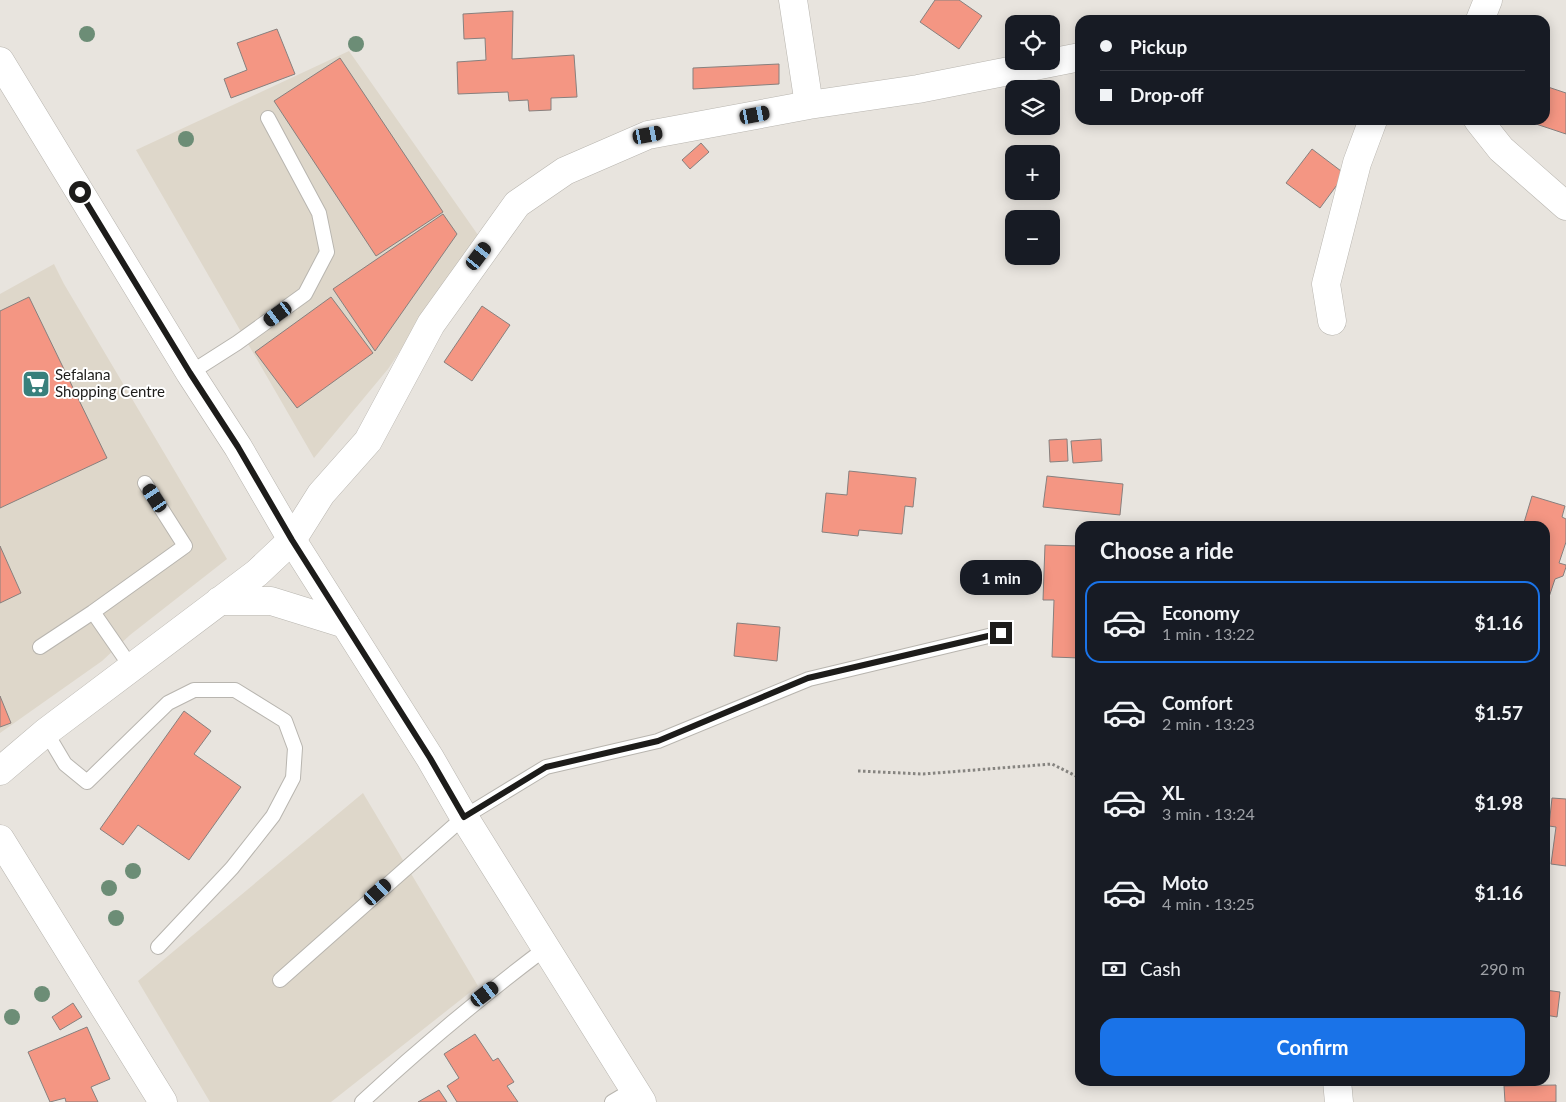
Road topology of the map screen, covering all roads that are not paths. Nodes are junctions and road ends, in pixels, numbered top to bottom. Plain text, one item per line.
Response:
1 (793, 0) edge
2 (1488, 0) edge
3 (1482, 15) edge
4 (1075, 58) edge
5 (0, 61) edge
6 (808, 105) junction
7 (268, 118) dead end
8 (1371, 125) edge
9 (1482, 125) edge
10 (1566, 206) edge
11 (1332, 321) dead end
12 (190, 373) junction
13 (144, 483) dead end
14 (292, 540) junction
15 (219, 601) junction
16 (93, 612) junction
17 (345, 624) junction
18 (1001, 633) dead end
19 (40, 647) dead end
20 (132, 667) junction
21 (46, 732) junction
22 (0, 771) edge
23 (464, 817) junction
24 (0, 838) edge
25 (158, 947) dead end
26 (546, 948) junction
27 (280, 980) dead end
28 (1337, 1086) edge
29 (629, 1098) edge
30 (163, 1102) edge
31 (362, 1102) edge
32 (1339, 1102) edge

1 - 6 street
2 - 3 street
4 - 6 street
5 - 12 street
6 - 14 street
7 - 12 lane
8 - 11 street
9 - 10 street
12 - 14 street
13 - 16 lane
14 - 15 street
14 - 17 street
15 - 17 street
15 - 20 street
16 - 19 lane
16 - 20 lane
17 - 23 street
18 - 23 lane
20 - 21 street
21 - 22 street
21 - 25 lane
23 - 26 street
23 - 27 lane
24 - 30 street
26 - 29 street
26 - 31 lane
28 - 32 street

